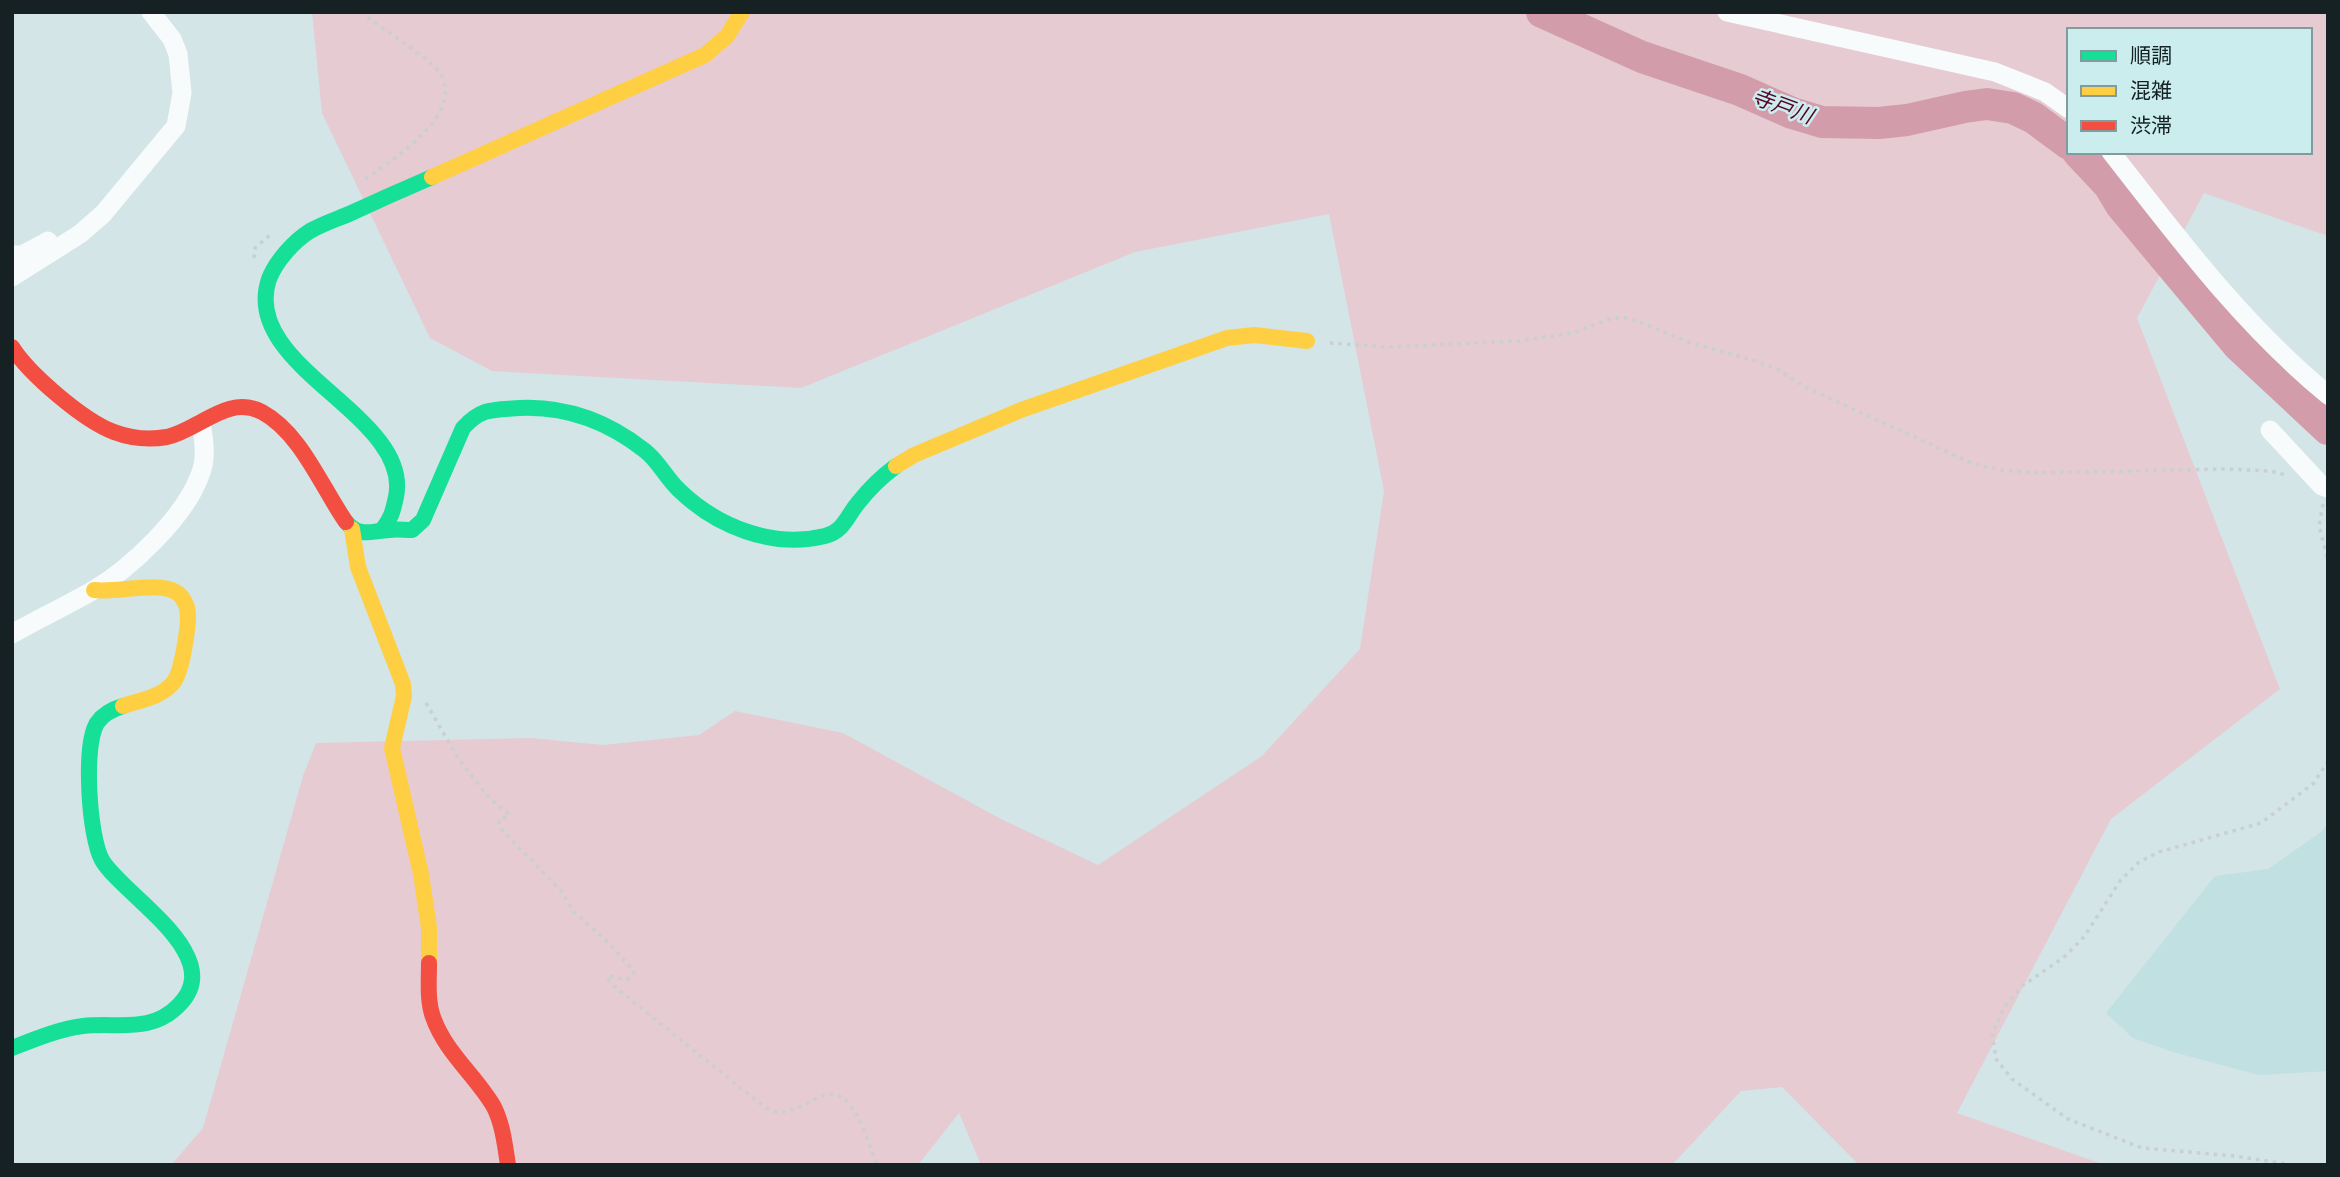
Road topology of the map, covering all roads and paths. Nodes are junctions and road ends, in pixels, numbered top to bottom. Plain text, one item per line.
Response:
1 (151, 12) edge
2 (361, 12) edge
3 (742, 12) edge
4 (1727, 12) edge
5 (2067, 108) edge
6 (2113, 154) edge
7 (358, 185) dead end
8 (79, 233) junction
9 (272, 233) dead end
10 (12, 255) edge
11 (12, 277) edge
12 (269, 279) junction
13 (1307, 341) joint
14 (12, 347) edge
15 (2328, 395) edge
16 (201, 423) junction
17 (2270, 430) dead end
18 (2288, 476) dead end
19 (2326, 494) edge
20 (352, 529) junction
21 (382, 530) junction
22 (2328, 559) edge
23 (94, 590) junction
24 (12, 634) edge
25 (403, 684) junction
26 (2328, 761) edge
27 (12, 1048) edge
28 (508, 1165) edge
29 (877, 1165) edge
30 (2293, 1165) edge

1 - 8 street
2 - 7 path
3 - 12 street
4 - 5 street
6 - 15 street
8 - 10 street
8 - 11 street
9 - 12 path
12 - 21 street
13 - 18 path
13 - 21 street
14 - 16 street
16 - 20 street
16 - 23 street
17 - 19 street
19 - 22 path
20 - 21 street
20 - 25 street
23 - 24 street
23 - 27 street
25 - 28 street
25 - 29 path
26 - 30 path

